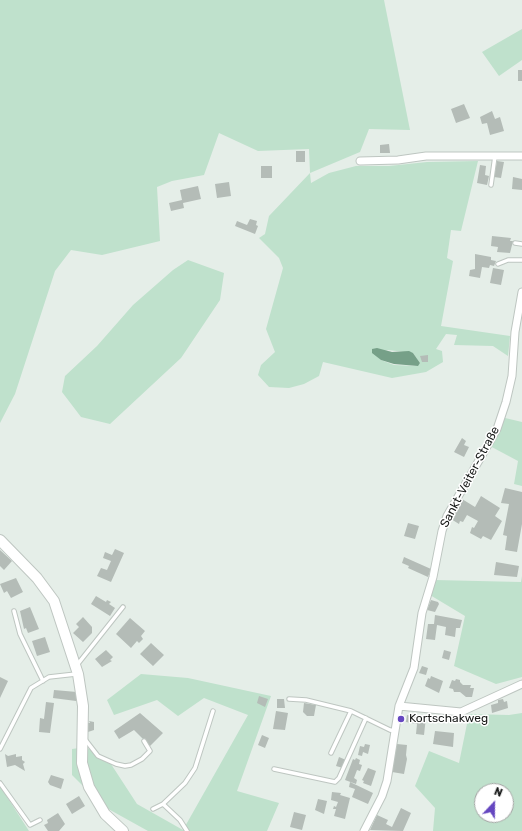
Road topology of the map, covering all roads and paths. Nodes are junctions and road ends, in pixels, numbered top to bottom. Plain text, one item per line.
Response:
1 (495, 156) junction
2 (522, 156) edge
3 (360, 161) dead end
4 (490, 185) dead end
5 (516, 243) dead end
6 (522, 244) edge
7 (522, 260) edge
8 (498, 264) dead end
9 (522, 292) edge
10 (0, 540) edge
11 (123, 607) dead end
12 (14, 611) dead end
13 (77, 670) junction
14 (43, 681) junction
15 (522, 684) edge
16 (289, 700) dead end
17 (399, 706) junction
18 (213, 711) dead end
19 (351, 711) junction
20 (366, 718) junction
21 (395, 731) junction
22 (82, 736) junction
23 (144, 741) dead end
24 (0, 749) edge
25 (330, 753) dead end
26 (274, 769) dead end
27 (0, 783) edge
28 (163, 804) junction
29 (153, 809) dead end
30 (40, 820) dead end
31 (123, 831) edge
32 (187, 831) edge
33 (364, 831) edge

1 - 2 street
1 - 3 street
1 - 4 lane
5 - 6 lane
7 - 8 lane
9 - 17 street, Sankt-Veiter-Straße
10 - 13 street
11 - 13 lane
12 - 14 lane
13 - 14 lane
13 - 22 street
14 - 24 lane
15 - 17 street
16 - 19 lane
17 - 21 street, Sankt-Veiter-Straße
18 - 28 lane
19 - 20 lane
19 - 25 lane
20 - 21 lane
20 - 26 lane
21 - 33 street, Sankt-Veiter-Straße
22 - 23 lane
22 - 31 street
27 - 30 lane
28 - 29 lane
28 - 32 lane

